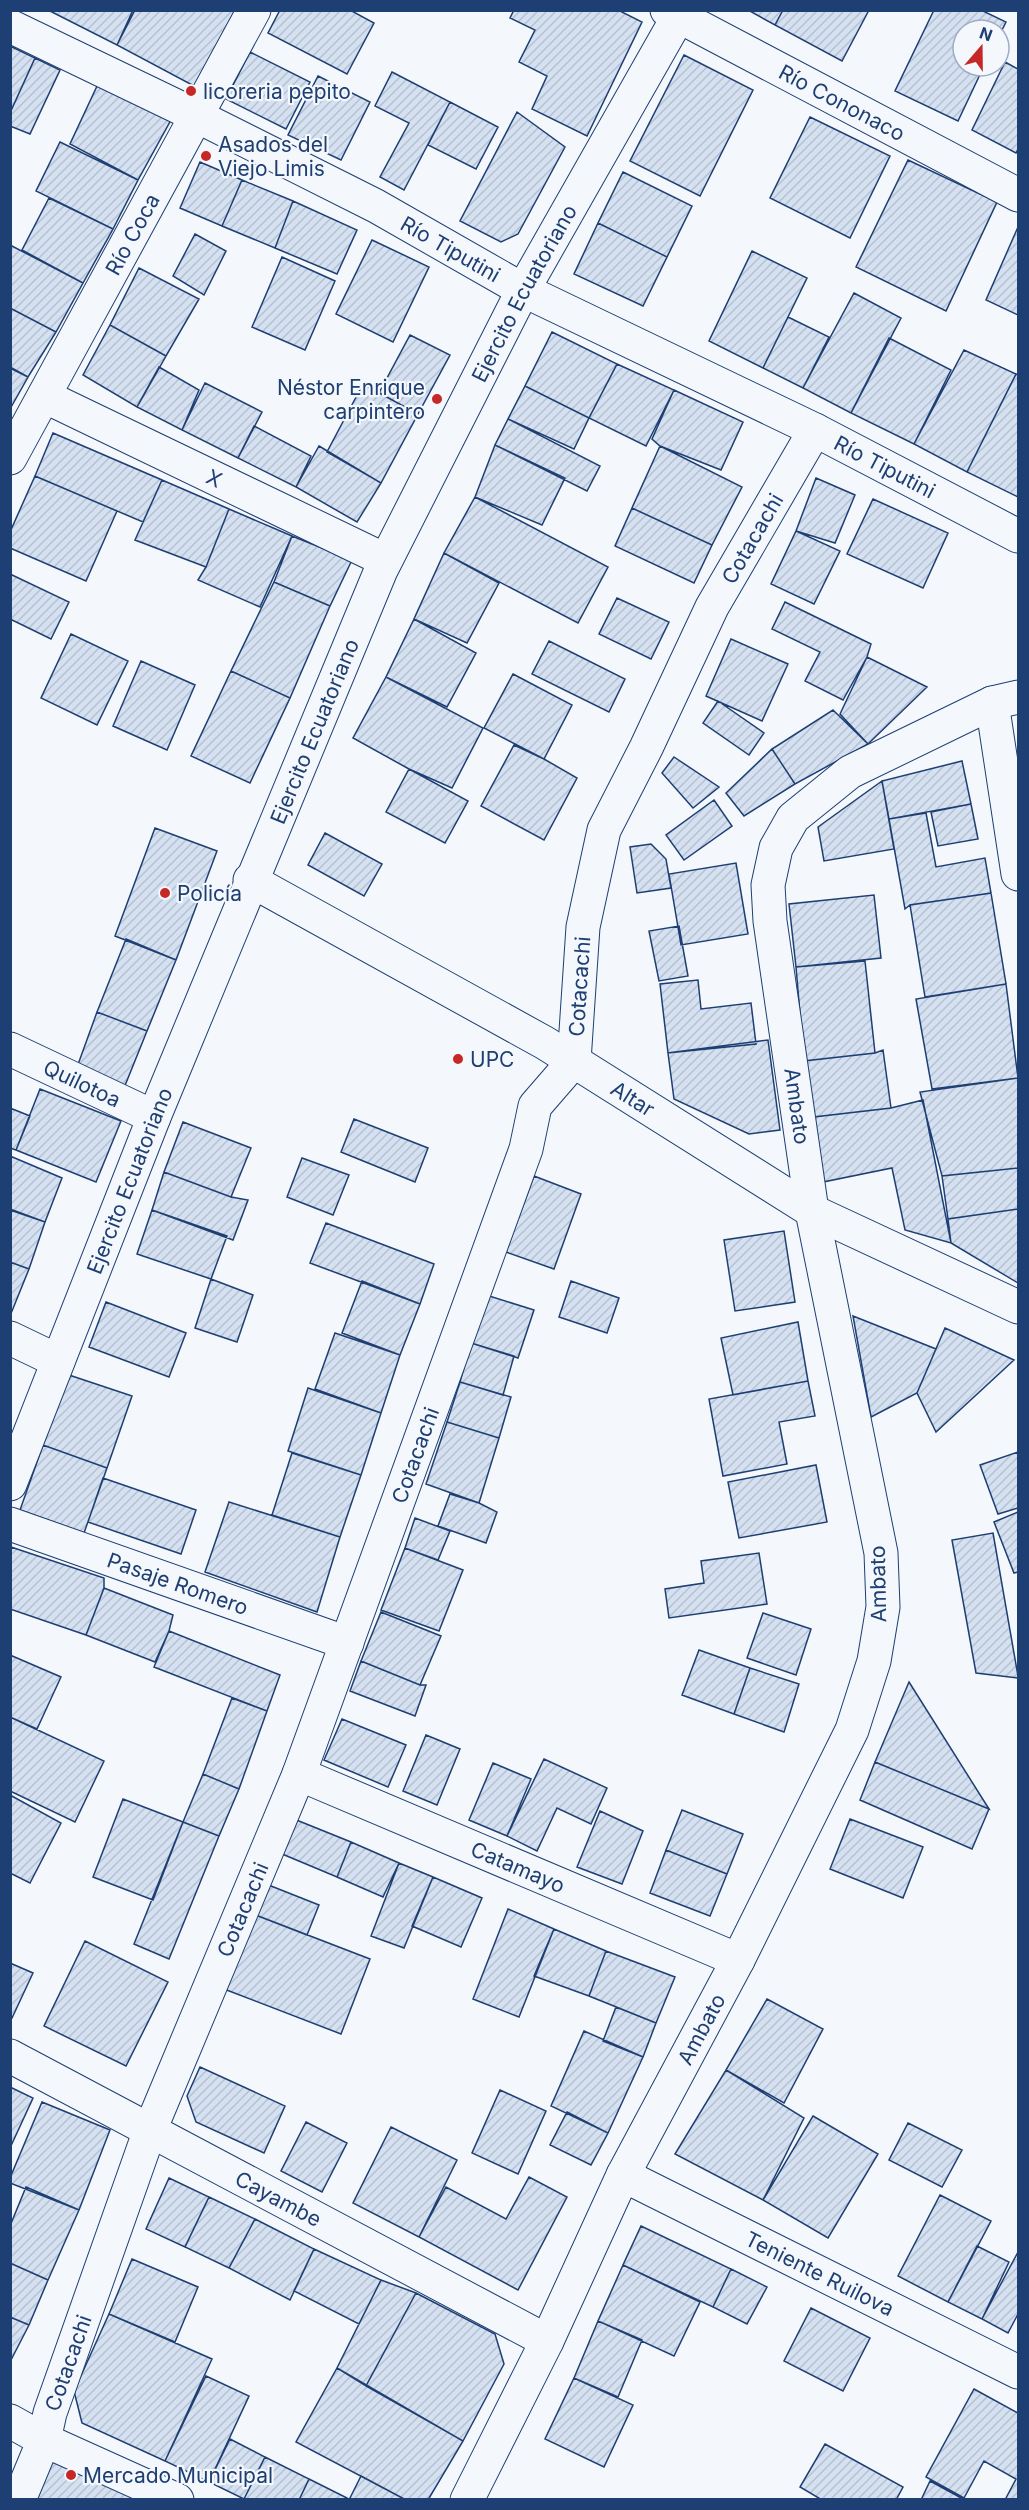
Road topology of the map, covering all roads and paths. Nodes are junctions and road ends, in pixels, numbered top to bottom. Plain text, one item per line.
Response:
1 (254, 10) edge
2 (676, 13) edge
3 (10, 26) edge
4 (197, 116) junction
5 (1018, 195) edge
6 (523, 290) junction
7 (44, 396) junction
8 (815, 430) junction
9 (10, 458) edge
10 (1018, 536) edge
11 (386, 560) junction
12 (1005, 700) edge
13 (1018, 874) edge
14 (250, 880) junction
15 (10, 1049) edge
16 (574, 1061) junction
17 (154, 1117) junction
18 (812, 1211) junction
19 (1018, 1307) edge
20 (10, 1338) edge
21 (58, 1361) junction
22 (10, 1484) edge
23 (10, 1524) edge
24 (347, 1643) junction
25 (299, 1774) junction
26 (738, 1960) junction
27 (10, 2056) edge
28 (150, 2130) junction
29 (623, 2175) junction
30 (548, 2342) junction
31 (1018, 2372) edge
32 (10, 2421) edge
33 (44, 2440) junction
34 (19, 2499) edge
35 (177, 2499) edge
36 (467, 2499) edge

1 - 4 street, Río Coca
2 - 5 street, Río Cononaco
2 - 6 street, Ejercito Ecuatoriano
3 - 4 street, Río Tiputini
4 - 6 street, Río Tiputini
4 - 7 street, Río Coca
6 - 8 street, Río Tiputini
6 - 11 street, Ejercito Ecuatoriano
7 - 9 street, Río Coca
7 - 11 street, X
8 - 10 street, Río Tiputini
8 - 16 street, Cotacachi
11 - 14 street, Ejercito Ecuatoriano
12 - 13 street
12 - 18 street, Ambato
14 - 16 street, Altar
14 - 17 street, Ejercito Ecuatoriano
15 - 17 street, Quilotoa
16 - 18 street, Altar
16 - 24 street, Cotacachi
17 - 21 street, Ejercito Ecuatoriano
18 - 19 street, Altar
18 - 26 street, Ambato
20 - 21 street
21 - 22 street, Ejercito Ecuatoriano
23 - 24 street, Pasaje Romero
24 - 25 street, Cotacachi
25 - 26 street, Catamayo
25 - 28 street, Cotacachi
26 - 29 street, Ambato
27 - 28 street, Cayambe
28 - 30 street, Cayambe
28 - 33 street, Cotacachi
29 - 30 street, Ambato
29 - 31 street, Teniente Ruilova
30 - 36 street, Ambato
32 - 33 street
33 - 34 street, Cotacachi
33 - 35 street

